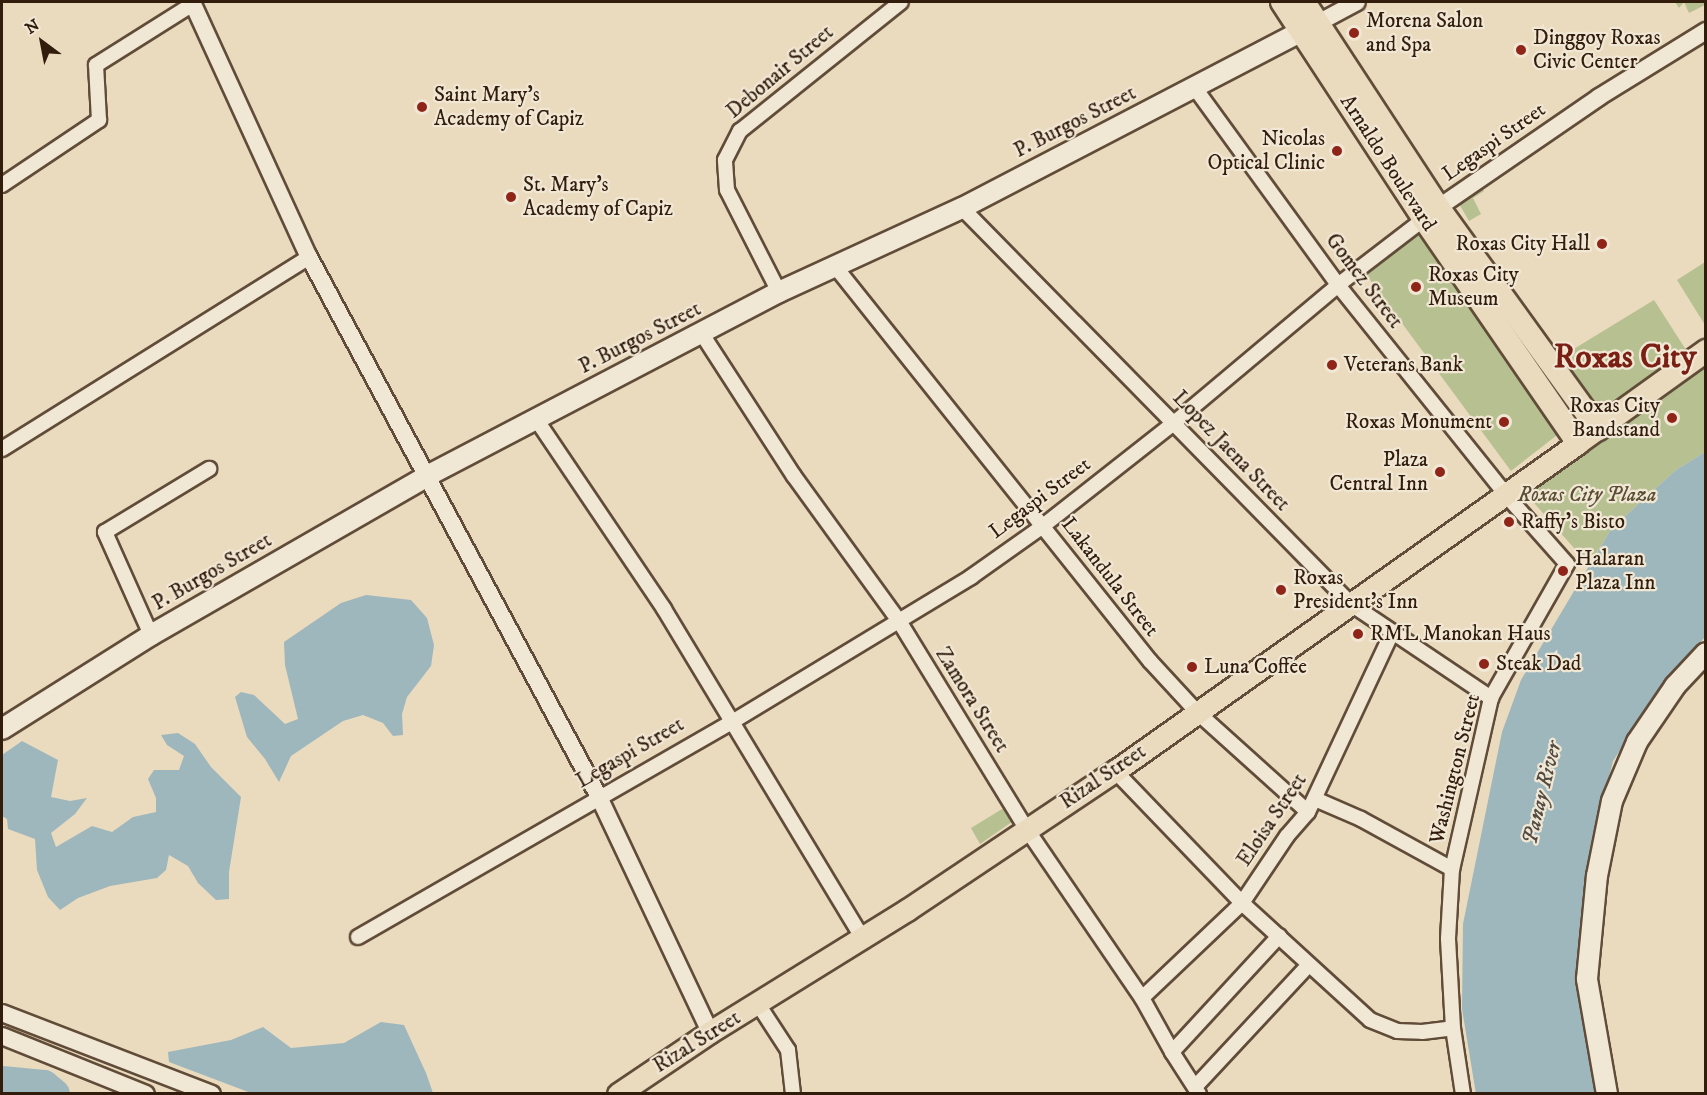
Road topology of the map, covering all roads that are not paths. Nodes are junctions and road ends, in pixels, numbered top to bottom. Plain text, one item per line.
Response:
1 (901, 2) edge
2 (1282, 2) edge
3 (1304, 2) edge
4 (1357, 2) edge
5 (193, 3) edge
6 (1310, 27) junction
7 (1706, 31) edge
8 (1195, 88) junction
9 (2, 184) edge
10 (962, 208) junction
11 (1431, 213) junction
12 (309, 257) junction
13 (834, 265) junction
14 (1338, 285) junction
15 (779, 292) junction
16 (702, 334) junction
17 (1706, 351) edge
18 (536, 419) junction
19 (1175, 422) junction
20 (1598, 429) junction
21 (1578, 443) junction
22 (2, 449) edge
23 (209, 469) dead end
24 (427, 476) junction
25 (1506, 495) junction
26 (1043, 526) junction
27 (1351, 604) junction
28 (899, 621) junction
29 (1392, 633) junction
30 (151, 635) junction
31 (1706, 653) edge
32 (1491, 698) junction
33 (1197, 712) junction
34 (732, 722) junction
35 (2, 729) edge
36 (1115, 771) junction
37 (599, 796) junction
38 (1316, 799) junction
39 (1308, 812) junction
40 (1026, 828) junction
41 (1452, 869) junction
42 (1242, 903) junction
43 (1279, 936) junction
44 (358, 937) dead end
45 (862, 937) junction
46 (1308, 966) junction
47 (1142, 998) junction
48 (758, 1004) junction
49 (2, 1012) edge
50 (1453, 1028) junction
51 (710, 1032) junction
52 (2, 1036) edge
53 (1172, 1052) junction
54 (1197, 1090) edge
55 (146, 1094) edge
56 (212, 1094) edge
57 (618, 1094) edge
58 (793, 1094) edge
59 (1463, 1094) edge
60 (1607, 1094) edge

1 - 15 street, Debonair Street
2 - 6 highway, Arnaldo Boulevard
3 - 6 highway, Arnaldo Boulevard
4 - 6 street
5 - 9 street
5 - 12 street
6 - 8 main road, P. Burgos Street
6 - 11 highway, Arnaldo Boulevard
7 - 11 street, Legaspi Street
8 - 10 main road, P. Burgos Street
8 - 14 street, Gomez Street
10 - 13 main road, P. Burgos Street
10 - 19 street, Lopez Jaena Street
11 - 14 street, Legaspi Street
11 - 20 highway, Arnaldo Boulevard
11 - 21 highway, Arnaldo Boulevard
12 - 22 street
12 - 24 street
13 - 15 main road, P. Burgos Street
13 - 26 street, Lakandula Street
14 - 19 street, Legaspi Street
14 - 25 street, Gomez Street
15 - 16 main road, P. Burgos Street
16 - 18 main road, P. Burgos Street
16 - 28 street, Zamora Street
17 - 20 highway
18 - 24 main road, P. Burgos Street
18 - 34 street
19 - 26 street, Legaspi Street
19 - 27 street, Lopez Jaena Street
20 - 21 highway
21 - 25 main road, Rizal Street
23 - 30 street
24 - 30 main road, P. Burgos Street
24 - 37 street
25 - 27 main road, Rizal Street
25 - 32 street, Washington Street
26 - 28 street, Legaspi Street
26 - 33 street, Lakandula Street
27 - 29 street, Lopez Jaena Street
27 - 33 main road, Rizal Street
28 - 34 street, Legaspi Street
28 - 40 street, Zamora Street
29 - 32 street, Lopez Jaena Street
29 - 38 street, Eloisa Street
30 - 35 main road, P. Burgos Street
31 - 60 main road
32 - 41 street, Washington Street
33 - 36 main road, Rizal Street
33 - 39 street, Lakandula Street
34 - 37 street, Legaspi Street
34 - 45 street
36 - 40 main road, Rizal Street
36 - 42 street
37 - 44 street, Legaspi Street
37 - 51 street
38 - 39 street, Eloisa Street
38 - 41 street
39 - 42 street, Eloisa Street
40 - 45 main road, Rizal Street
40 - 47 street, Zamora Street
41 - 50 street, Washington Street
42 - 43 street
42 - 47 street, Eloisa Street
43 - 46 street
43 - 53 street
45 - 48 main road, Rizal Street
46 - 50 street
46 - 54 street
47 - 53 street, Zamora Street
48 - 51 main road, Rizal Street
48 - 58 street
49 - 56 street
50 - 59 street, Washington Street
51 - 57 main road, Rizal Street
52 - 55 street
53 - 54 street, Zamora Street

